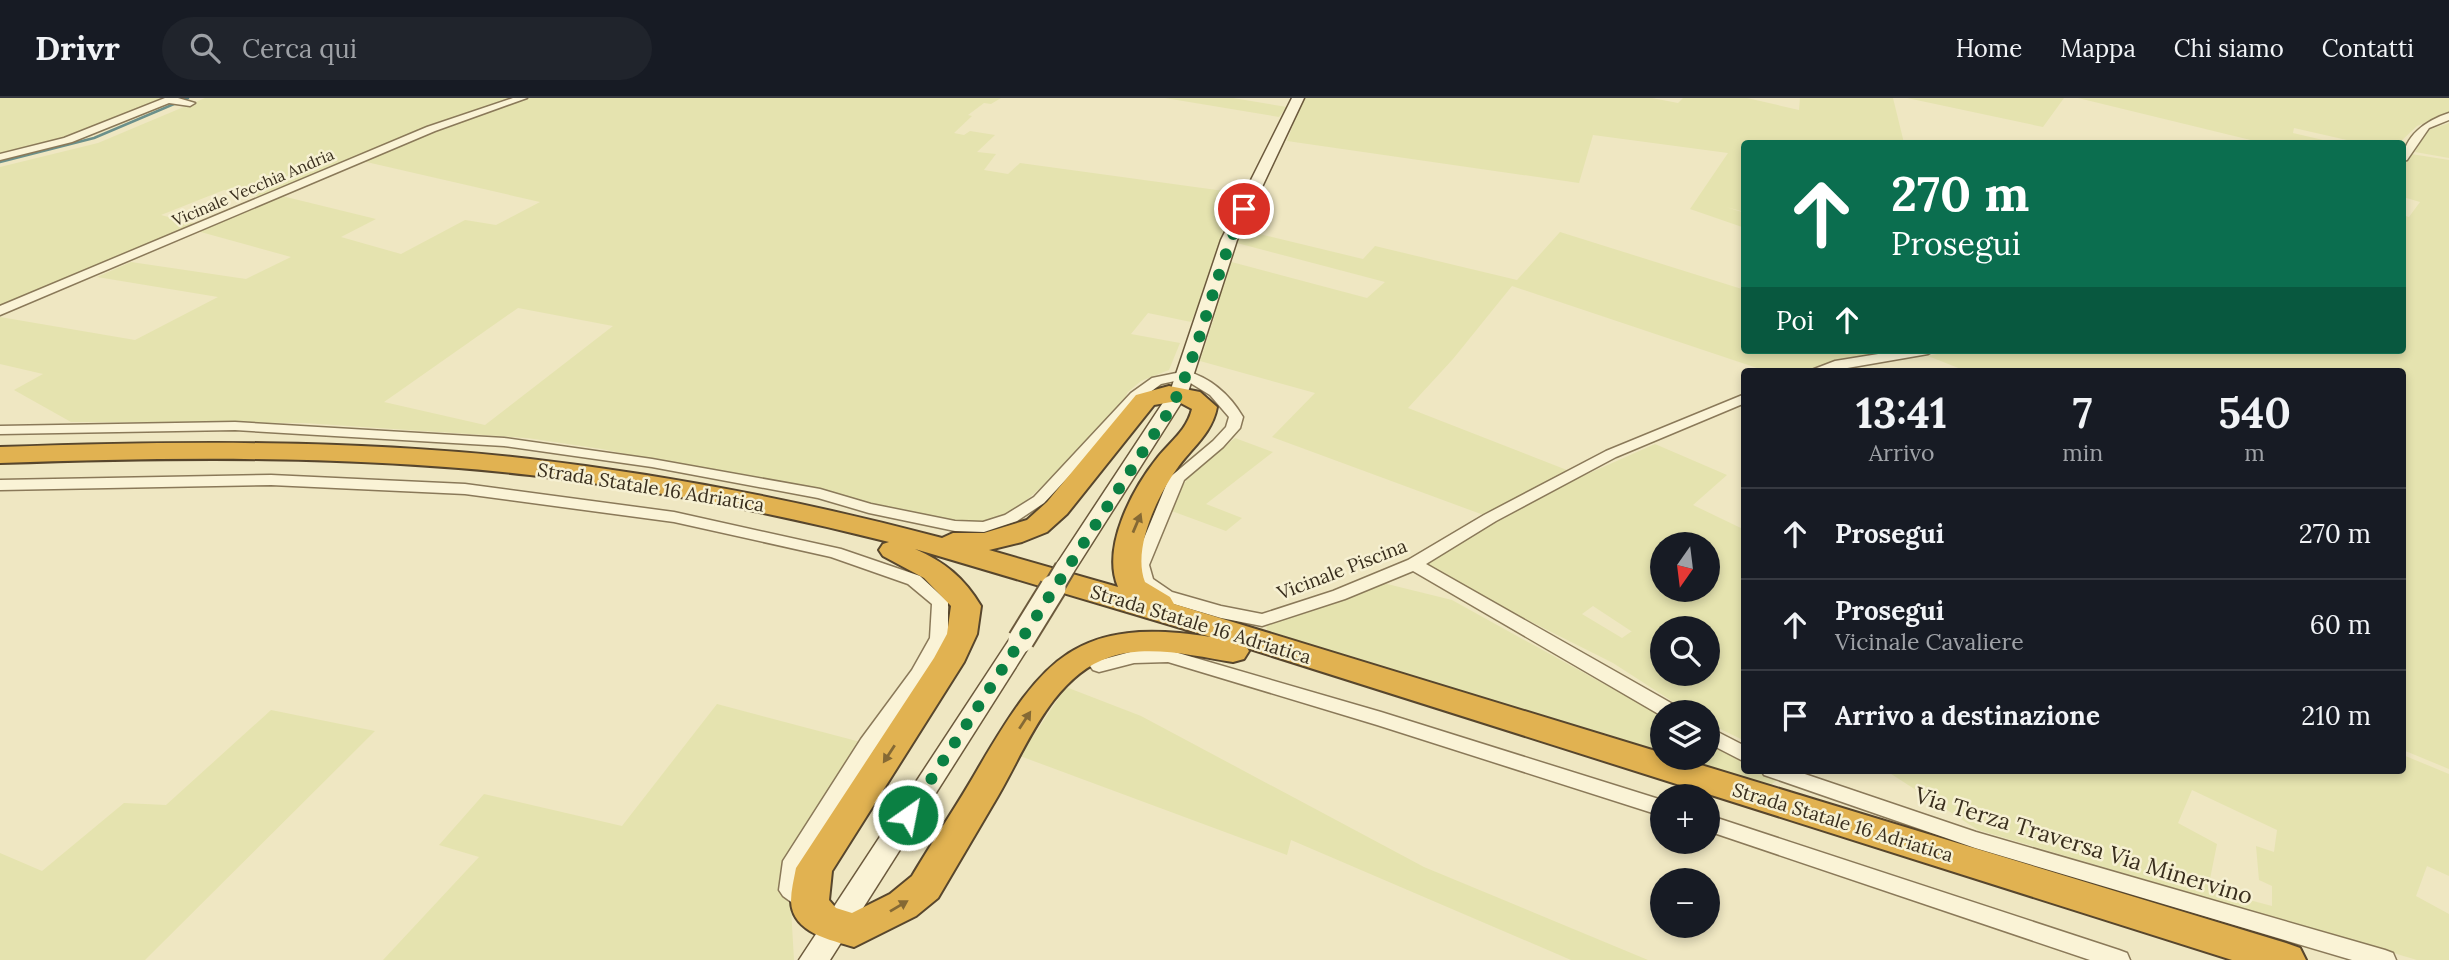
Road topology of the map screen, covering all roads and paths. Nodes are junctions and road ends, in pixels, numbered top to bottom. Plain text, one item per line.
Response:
1 (522, 98) edge
2 (1298, 98) edge
3 (171, 99) edge
4 (190, 103) dead end
5 (2449, 116) edge
6 (2406, 154) edge
7 (0, 157) edge
8 (0, 311) edge
9 (1903, 354) edge
10 (1826, 368) edge
11 (1183, 384) junction
12 (1741, 400) edge
13 (0, 430) edge
14 (0, 455) edge
15 (0, 465) edge
16 (0, 485) edge
17 (885, 540) junction
18 (1414, 564) junction
19 (1228, 640) junction
20 (1100, 666) dead end
21 (1650, 700) edge
22 (1720, 741) edge
23 (1741, 753) edge
24 (1783, 774) edge
25 (1663, 784) edge
26 (1720, 803) edge
27 (1650, 804) edge
28 (1720, 827) edge
29 (810, 904) junction
30 (837, 925) junction
31 (814, 960) edge
32 (2119, 960) edge
33 (2222, 960) edge
34 (2286, 960) edge
35 (2385, 960) edge

1 - 8 street, Vicinale Vecchia Andria
2 - 11 street
3 - 4 street
3 - 7 street
5 - 6 street
9 - 10 street
11 - 13 street
11 - 17 highway
11 - 18 street, Vicinale Piscina
19 -> 11 highway
11 - 30 street, bridge
12 - 18 street, Vicinale Piscina
14 - 17 highway, Strada Statale 16 Adriatica
15 - 17 highway, Strada Statale 16 Adriatica
16 - 29 street
17 - 19 highway, Strada Statale 16 Adriatica
17 -> 29 highway
18 - 21 street
19 - 25 highway, Strada Statale 16 Adriatica
30 -> 19 highway
19 - 34 highway, Strada Statale 16 Adriatica
20 - 27 street
22 - 23 street
24 - 35 street, Via Terza Traversa Via Minervino
26 - 33 highway, Strada Statale 16 Adriatica
28 - 32 street
29 - 30 highway
30 - 31 street

